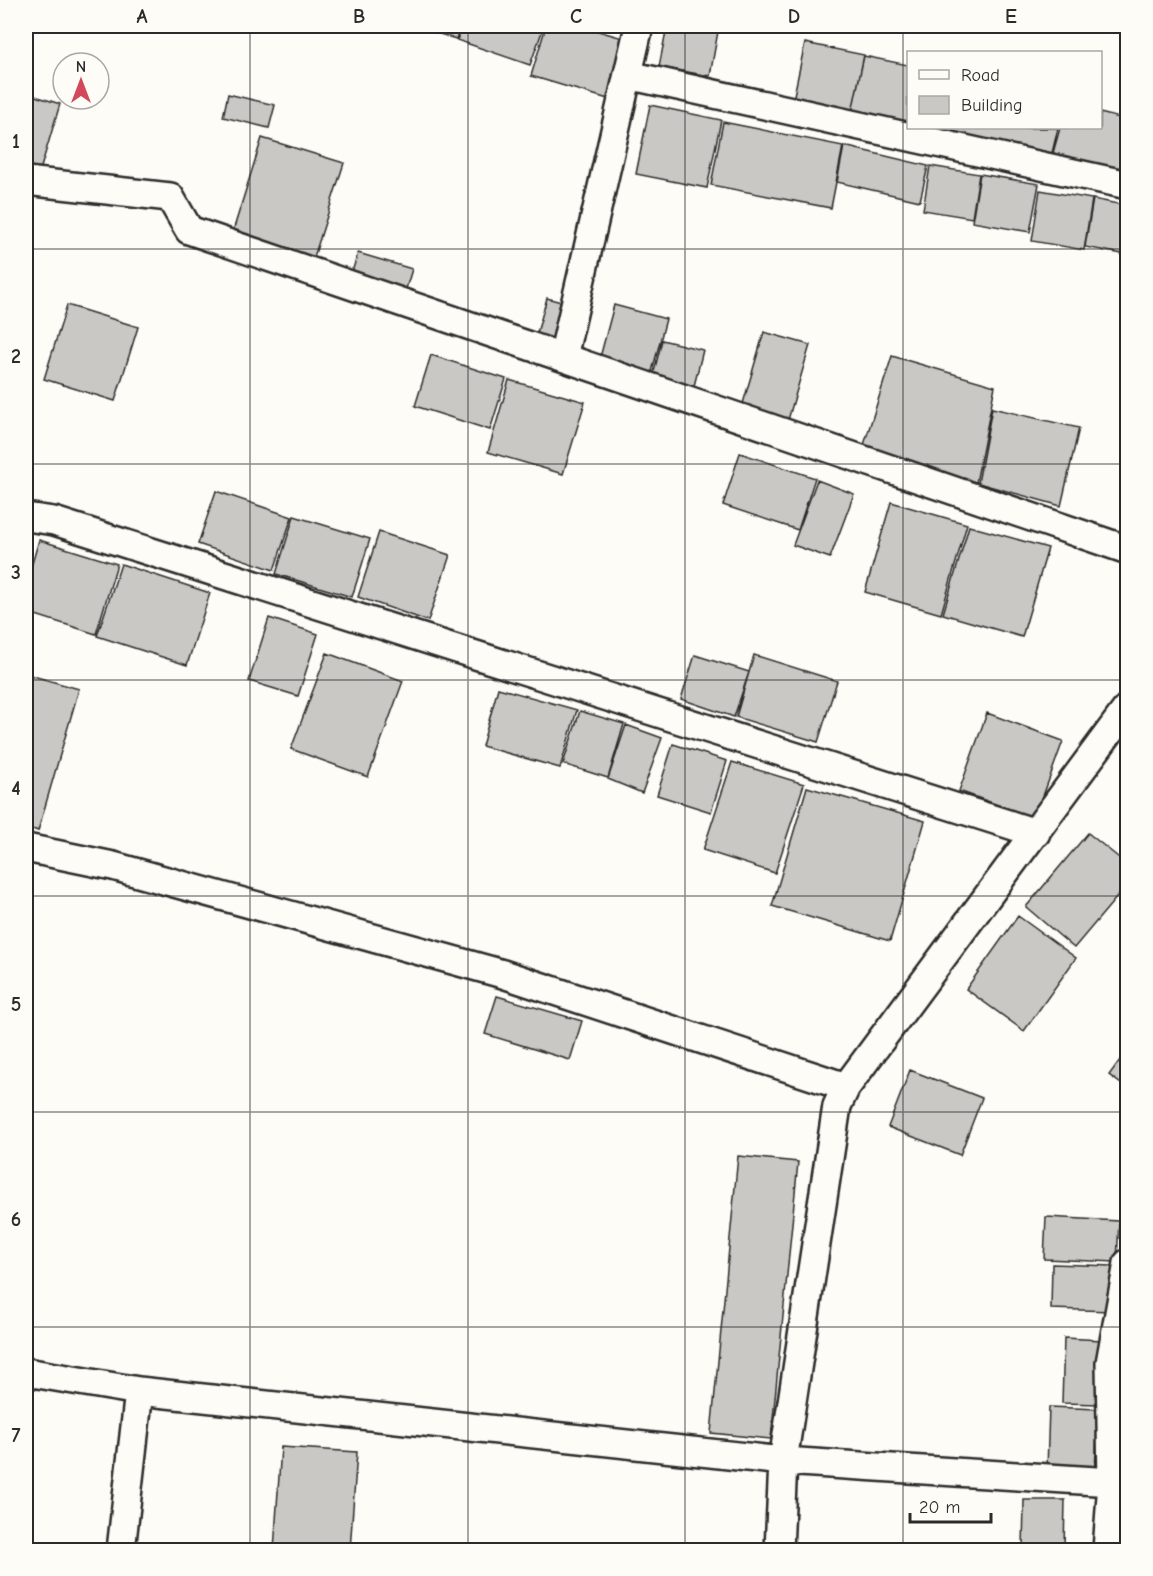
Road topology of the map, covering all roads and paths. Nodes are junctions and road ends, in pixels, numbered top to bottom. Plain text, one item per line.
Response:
1 (639, 26) edge
2 (628, 75) junction
3 (26, 181) edge
4 (1128, 185) edge
5 (564, 357) junction
6 (26, 518) edge
7 (1128, 550) edge
8 (1128, 707) edge
9 (1036, 832) junction
10 (26, 848) edge
11 (846, 1087) junction
12 (1128, 1263) edge
13 (26, 1372) edge
14 (139, 1391) junction
15 (783, 1461) junction
16 (1112, 1482) junction
17 (121, 1551) edge
18 (779, 1551) edge
19 (1107, 1551) edge

1 - 2 street
2 - 4 street
2 - 5 street
3 - 5 street
5 - 7 street
6 - 9 street
8 - 9 street
9 - 11 street
10 - 11 street
11 - 15 street
12 - 16 street
13 - 14 street
14 - 15 street
14 - 17 street
15 - 16 street
15 - 18 street
16 - 19 street

